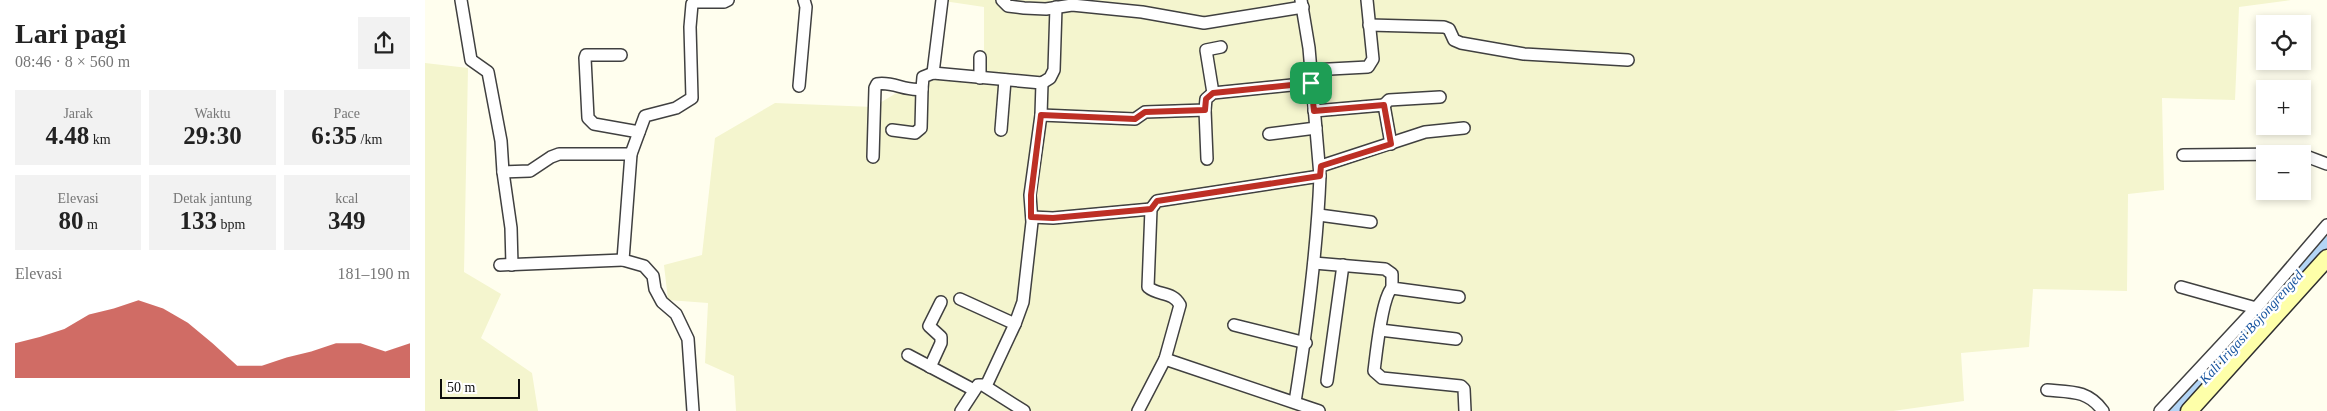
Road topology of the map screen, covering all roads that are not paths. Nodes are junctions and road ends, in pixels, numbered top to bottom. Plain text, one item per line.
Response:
1 (461, 0) edge
2 (728, 0) edge
3 (804, 0) edge
4 (942, 0) edge
5 (1002, 0) edge
6 (1367, 0) edge
7 (1302, 3) edge
8 (1056, 6) junction
9 (1369, 25) junction
10 (1221, 47) dead end
11 (621, 55) dead end
12 (980, 57) dead end
13 (1628, 60) dead end
14 (1311, 70) junction
15 (933, 73) junction
16 (980, 78) junction
17 (1005, 80) junction
18 (1042, 83) junction
19 (1311, 83) junction
20 (799, 86) dead end
21 (922, 89) junction
22 (1213, 93) junction
23 (1440, 97) dead end
24 (1384, 105) junction
25 (1205, 110) junction
26 (1314, 111) junction
27 (1041, 115) junction
28 (1316, 128) junction
29 (1464, 128) dead end
30 (892, 130) dead end
31 (1001, 130) dead end
32 (639, 132) junction
33 (1269, 134) dead end
34 (1391, 144) junction
35 (631, 154) junction
36 (2256, 154) edge
37 (2183, 155) dead end
38 (873, 158) dead end
39 (2311, 158) edge
40 (1207, 159) dead end
41 (2327, 164) edge
42 (1320, 171) junction
43 (503, 172) junction
44 (1151, 209) junction
45 (1319, 215) junction
46 (1031, 217) junction
47 (1371, 222) dead end
48 (2327, 225) edge
49 (2327, 258) edge
50 (623, 260) junction
51 (1313, 262) junction
52 (1343, 265) junction
53 (2181, 287) dead end
54 (1393, 288) junction
55 (1459, 297) dead end
56 (959, 299) dead end
57 (941, 302) dead end
58 (2256, 308) junction
59 (1015, 324) junction
60 (1234, 325) dead end
61 (1380, 330) junction
62 (2244, 336) junction
63 (1456, 339) dead end
64 (1306, 343) junction
65 (908, 355) dead end
66 (1165, 359) junction
67 (931, 367) junction
68 (1327, 381) dead end
69 (985, 386) junction
70 (974, 390) junction
71 (2047, 390) dead end
72 (1295, 402) junction
73 (693, 411) edge
74 (961, 411) edge
75 (1024, 411) edge
76 (1138, 411) edge
77 (1319, 411) edge
78 (1465, 411) edge
79 (2103, 411) edge
80 (2160, 411) edge
81 (2189, 411) edge

1 - 43 street
2 - 32 street
3 - 20 street
4 - 15 street
5 - 8 street
6 - 9 street
7 - 8 street
7 - 14 street
8 - 18 street
9 - 13 street
9 - 14 street
10 - 22 street
11 - 32 street
12 - 16 street
14 - 19 street
15 - 16 street
15 - 21 street
16 - 17 street
17 - 18 street
17 - 31 street
18 - 27 street
19 - 22 street
19 - 26 street
21 - 30 street
21 - 38 street
22 - 25 street
23 - 24 street
24 - 26 street
24 - 34 street
25 - 27 street
25 - 40 street
26 - 28 street
27 - 46 street
28 - 33 street
28 - 42 street
29 - 34 street
32 - 35 street
34 - 42 street
35 - 43 street
35 - 50 street
36 - 37 street
39 - 41 street
42 - 44 street
42 - 45 street
43 - 50 street
44 - 46 street
44 - 66 street
45 - 47 street
45 - 51 street
46 - 59 street
48 - 58 street
49 - 62 main road
50 - 73 street
51 - 52 street
51 - 64 street
52 - 54 street
52 - 68 street
53 - 58 street
54 - 55 street
54 - 61 street
56 - 59 street
57 - 67 street
58 - 62 street
59 - 69 street
60 - 64 street
61 - 63 street
61 - 78 street
62 - 80 street
62 - 81 main road
64 - 72 street
65 - 67 street
66 - 72 street
66 - 76 street
67 - 70 street
69 - 70 street
69 - 75 street
70 - 74 street
71 - 79 street
72 - 77 street

